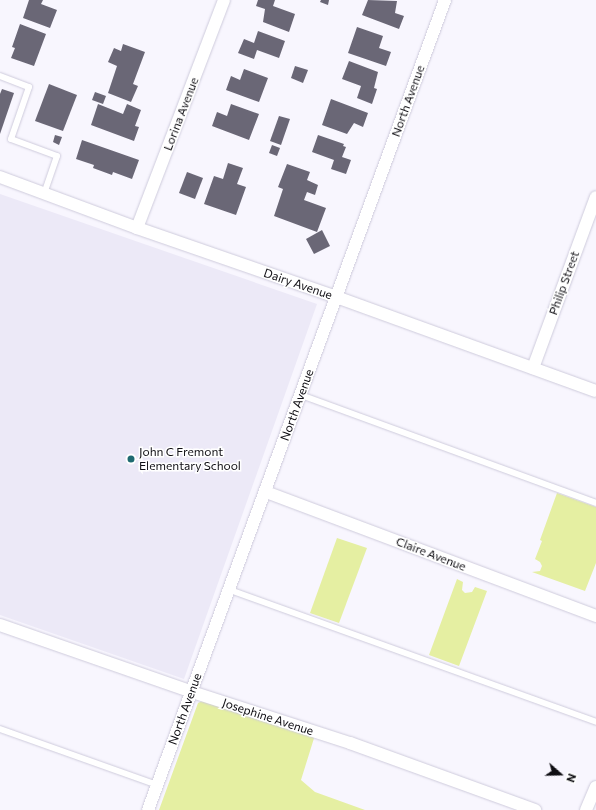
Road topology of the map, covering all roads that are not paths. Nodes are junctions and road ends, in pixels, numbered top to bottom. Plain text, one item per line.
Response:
1 (224, 0) edge
2 (445, 0) edge
3 (0, 77) edge
4 (0, 177) edge
5 (44, 193) junction
6 (596, 197) edge
7 (138, 228) junction
8 (336, 297) junction
9 (533, 368) junction
10 (596, 391) edge
11 (301, 395) junction
12 (266, 492) junction
13 (596, 503) edge
14 (230, 590) junction
15 (596, 616) edge
16 (0, 625) edge
17 (192, 692) junction
18 (596, 722) edge
19 (0, 729) edge
20 (157, 785) junction
21 (596, 787) edge
22 (148, 810) edge
23 (535, 810) edge
24 (586, 810) edge

1 - 7 street, Lorina Avenue
2 - 8 street, North Avenue
3 - 5 lane
4 - 5 street, Dairy Avenue
5 - 7 street, Dairy Avenue
6 - 9 street, Philip Street
7 - 8 street, Dairy Avenue
8 - 9 street, Dairy Avenue
8 - 11 street, North Avenue
9 - 10 street, Dairy Avenue
11 - 12 street, North Avenue
11 - 13 lane
12 - 14 street, North Avenue
12 - 15 street, Claire Avenue
14 - 17 street, North Avenue
14 - 18 lane
16 - 17 street, Josephine Avenue
17 - 20 street, North Avenue
17 - 23 street, Josephine Avenue
19 - 20 lane
20 - 22 street, North Avenue
21 - 24 street

